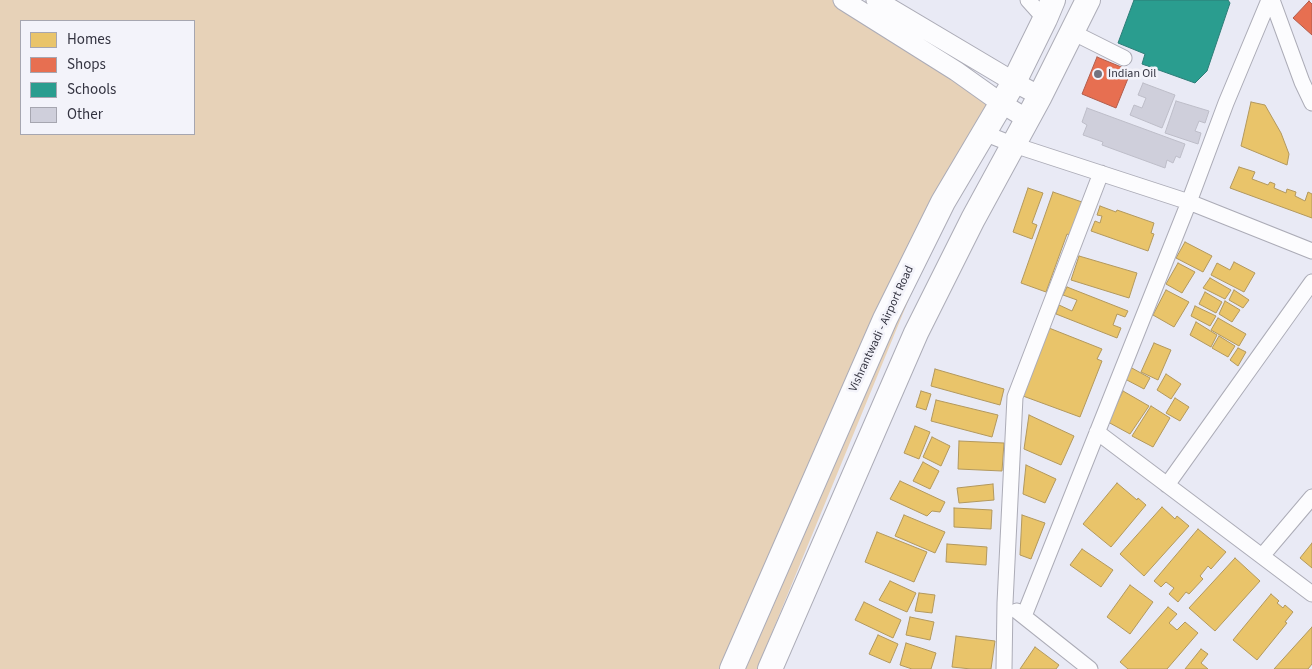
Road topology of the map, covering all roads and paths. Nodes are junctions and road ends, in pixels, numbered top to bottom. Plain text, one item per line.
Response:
1 (843, 0) edge
2 (876, 0) edge
3 (1028, 0) edge
4 (1088, 0) edge
5 (1271, 0) edge
6 (1049, 10) edge
7 (1072, 32) junction
8 (1124, 58) dead end
9 (1014, 82) junction
10 (1309, 86) edge
11 (1040, 96) junction
12 (1002, 103) junction
13 (1312, 103) edge
14 (1028, 119) junction
15 (984, 133) junction
16 (1014, 145) junction
17 (1100, 173) junction
18 (1189, 202) junction
19 (1312, 251) edge
20 (1312, 282) edge
21 (1097, 432) junction
22 (1167, 485) junction
23 (1312, 496) edge
24 (1262, 556) junction
25 (1312, 594) edge
26 (1005, 603) junction
27 (1024, 616) junction
28 (732, 669) edge
29 (770, 669) edge
30 (1004, 669) edge
31 (1090, 669) edge

1 - 12 street
2 - 9 street
3 - 6 street
4 - 7 main road
5 - 10 street
5 - 18 street
6 - 9 main road, Vishrantwadi - Airport Road
7 - 8 street
7 - 11 main road
9 - 11 street
9 - 12 main road, Vishrantwadi - Airport Road
10 - 13 street
11 - 14 main road
12 - 14 street
12 - 15 main road, Vishrantwadi - Airport Road
14 - 16 main road
15 - 16 street
15 - 28 main road, Vishrantwadi - Airport Road
16 - 17 street
16 - 29 main road
17 - 18 street
17 - 26 street
18 - 19 street
18 - 21 street
20 - 22 street
21 - 22 street
21 - 27 street
22 - 24 street
23 - 24 street
24 - 25 street
26 - 27 street
26 - 30 street
27 - 31 street

